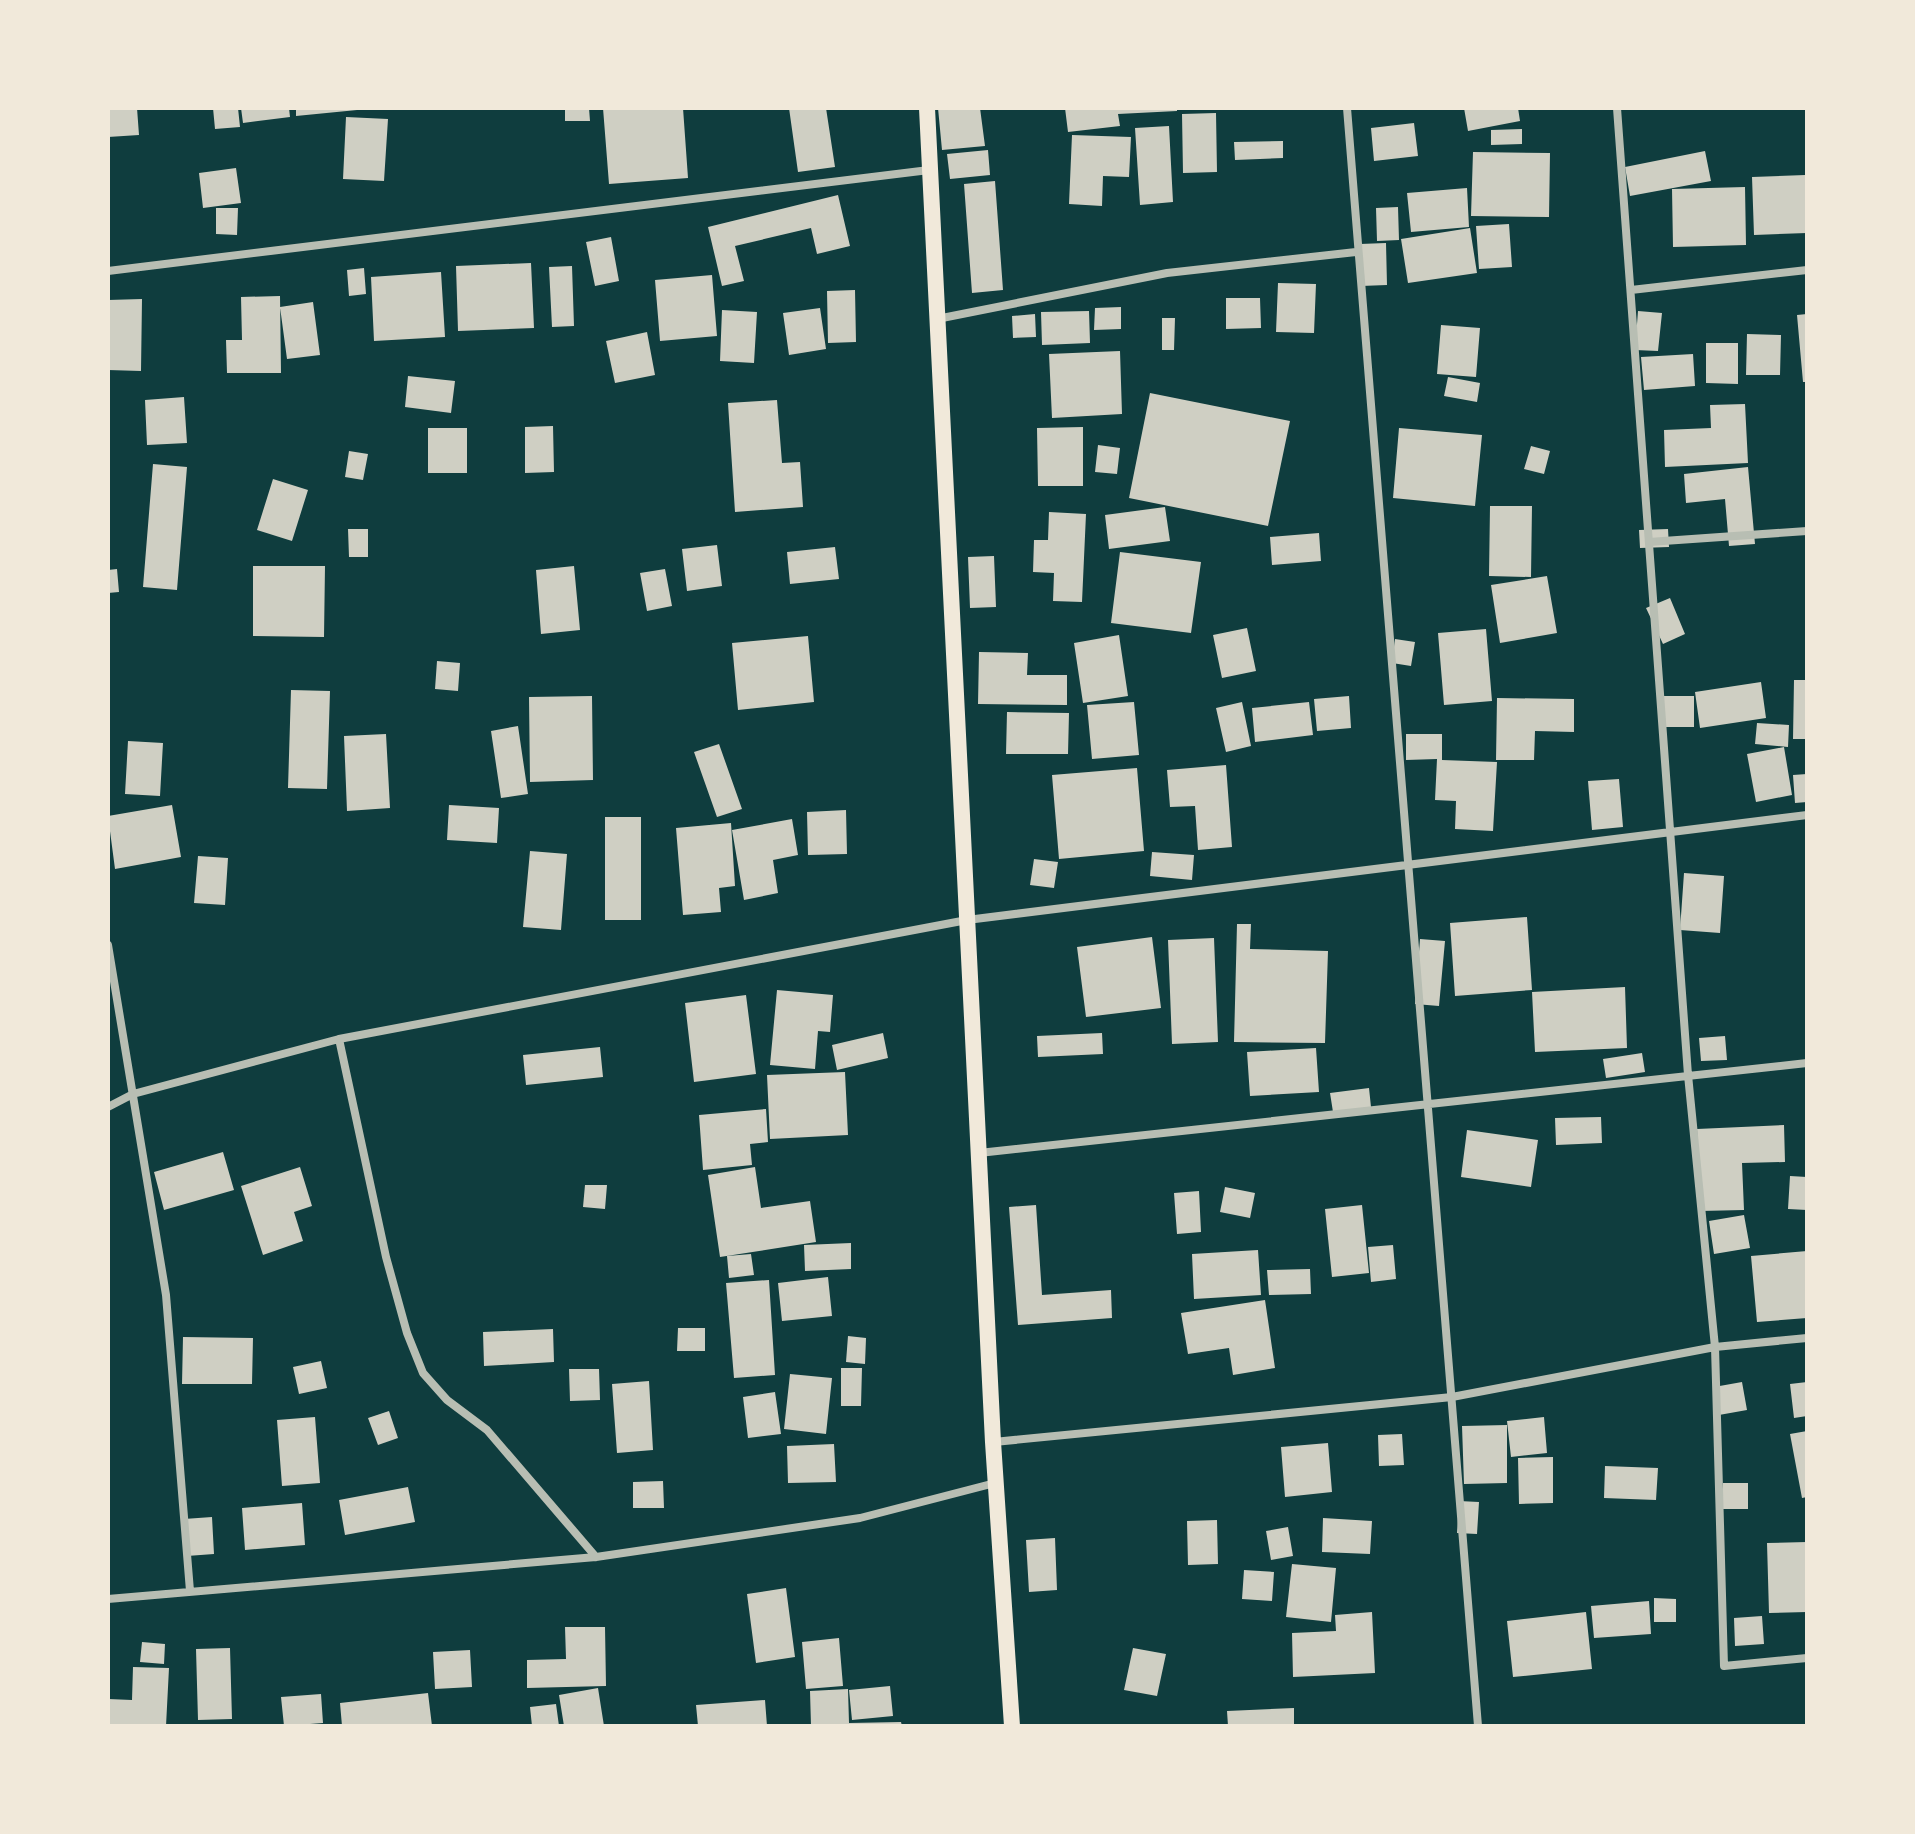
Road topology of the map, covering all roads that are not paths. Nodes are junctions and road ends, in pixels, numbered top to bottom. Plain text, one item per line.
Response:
1 (927, 108) edge
2 (1347, 108) edge
3 (1617, 108) edge
4 (929, 170) junction
5 (1356, 252) junction
6 (1807, 270) edge
7 (108, 271) edge
8 (1631, 290) junction
9 (937, 319) junction
10 (1807, 531) edge
11 (1649, 542) junction
12 (1807, 815) edge
13 (1670, 831) junction
14 (1409, 864) junction
15 (967, 920) junction
16 (108, 945) edge
17 (339, 1039) junction
18 (1807, 1063) edge
19 (1688, 1075) junction
20 (133, 1094) junction
21 (1430, 1103) junction
22 (108, 1107) edge
23 (978, 1153) junction
24 (1807, 1338) edge
25 (1715, 1347) junction
26 (1452, 1397) junction
27 (993, 1442) junction
28 (995, 1483) junction
29 (596, 1557) junction
30 (190, 1591) junction
31 (108, 1599) edge
32 (1807, 1658) edge
33 (1012, 1726) edge
34 (1478, 1726) edge

1 - 4 main road
2 - 5 street
3 - 8 street
4 - 7 street
4 - 9 main road
5 - 9 street
5 - 14 street
6 - 8 street
8 - 11 street
9 - 15 main road
10 - 11 street
11 - 13 street
12 - 13 street
13 - 14 street
13 - 19 street
14 - 15 street
14 - 21 street
15 - 17 street
15 - 23 main road
16 - 20 street
17 - 20 street
17 - 29 street
18 - 19 street
19 - 21 street
19 - 25 street
20 - 22 street
20 - 30 street
21 - 23 street
21 - 26 street
23 - 27 main road
24 - 25 street
25 - 26 street
25 - 32 street
26 - 27 street
26 - 34 street
27 - 28 main road
28 - 29 street
28 - 33 main road
29 - 30 street
30 - 31 street

